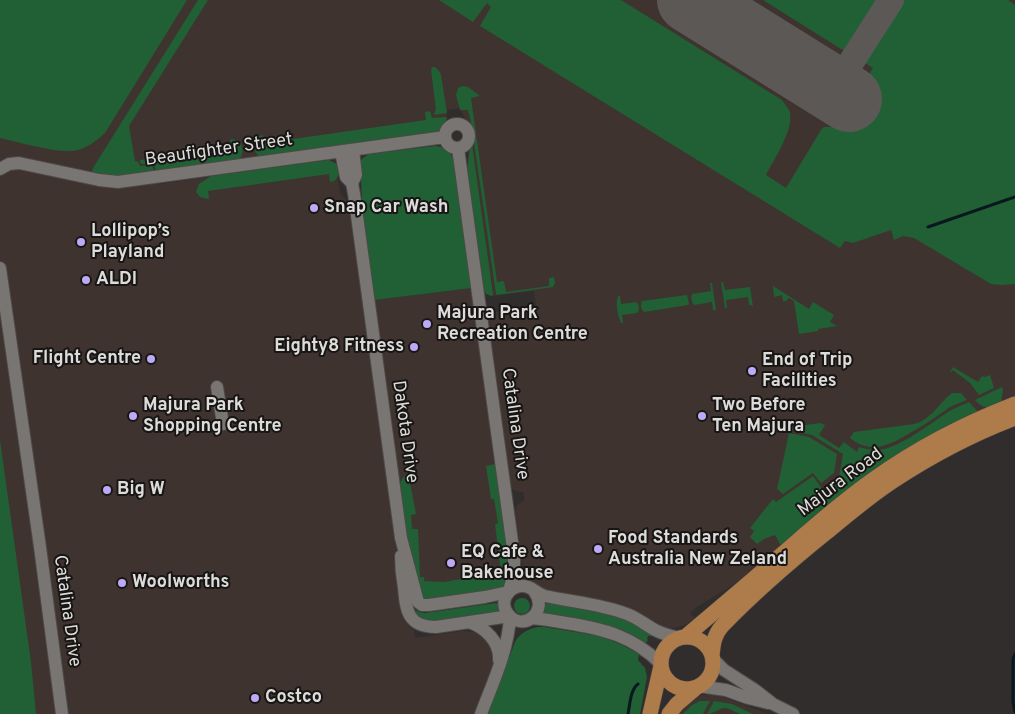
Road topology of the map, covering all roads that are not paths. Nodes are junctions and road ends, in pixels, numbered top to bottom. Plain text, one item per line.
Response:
1 (445, 137) junction
2 (458, 148) junction
3 (347, 151) junction
4 (0, 168) edge
5 (0, 268) edge
6 (217, 387) dead end
7 (1015, 404) edge
8 (1015, 418) edge
9 (223, 424) dead end
10 (401, 538) junction
11 (514, 556) junction
12 (534, 590) junction
13 (509, 592) junction
14 (510, 616) junction
15 (530, 619) junction
16 (469, 622) junction
17 (682, 637) junction
18 (505, 649) junction
19 (713, 657) junction
20 (661, 665) junction
21 (499, 666) junction
22 (698, 687) junction
23 (773, 704) junction
24 (62, 714) edge
25 (481, 714) edge
26 (650, 714) edge
27 (669, 714) edge
28 (793, 714) edge

1 - 2 street
1 - 2 street
1 - 3 street, Beaufighter Street
2 - 11 street, Catalina Drive
3 - 4 street, Beaufighter Street
3 - 10 street, Dakota Drive
5 - 24 street, Catalina Drive
6 - 9 street
7 - 17 main road, Majura Road
8 - 19 main road, Majura Road
10 - 13 street
10 - 16 street
11 - 12 street, Catalina Drive
11 - 13 street, Catalina Drive
12 - 13 street
12 - 15 street
12 - 17 street
13 - 14 street
14 - 15 street
14 - 16 street
14 - 18 street
15 - 18 street
15 - 20 street
16 - 21 street
17 - 19 main road
17 - 20 main road
18 - 21 street
19 - 22 main road
19 - 23 street
20 - 22 main road
20 - 26 main road
21 - 25 street
22 - 23 street
22 - 27 main road
23 - 28 street

